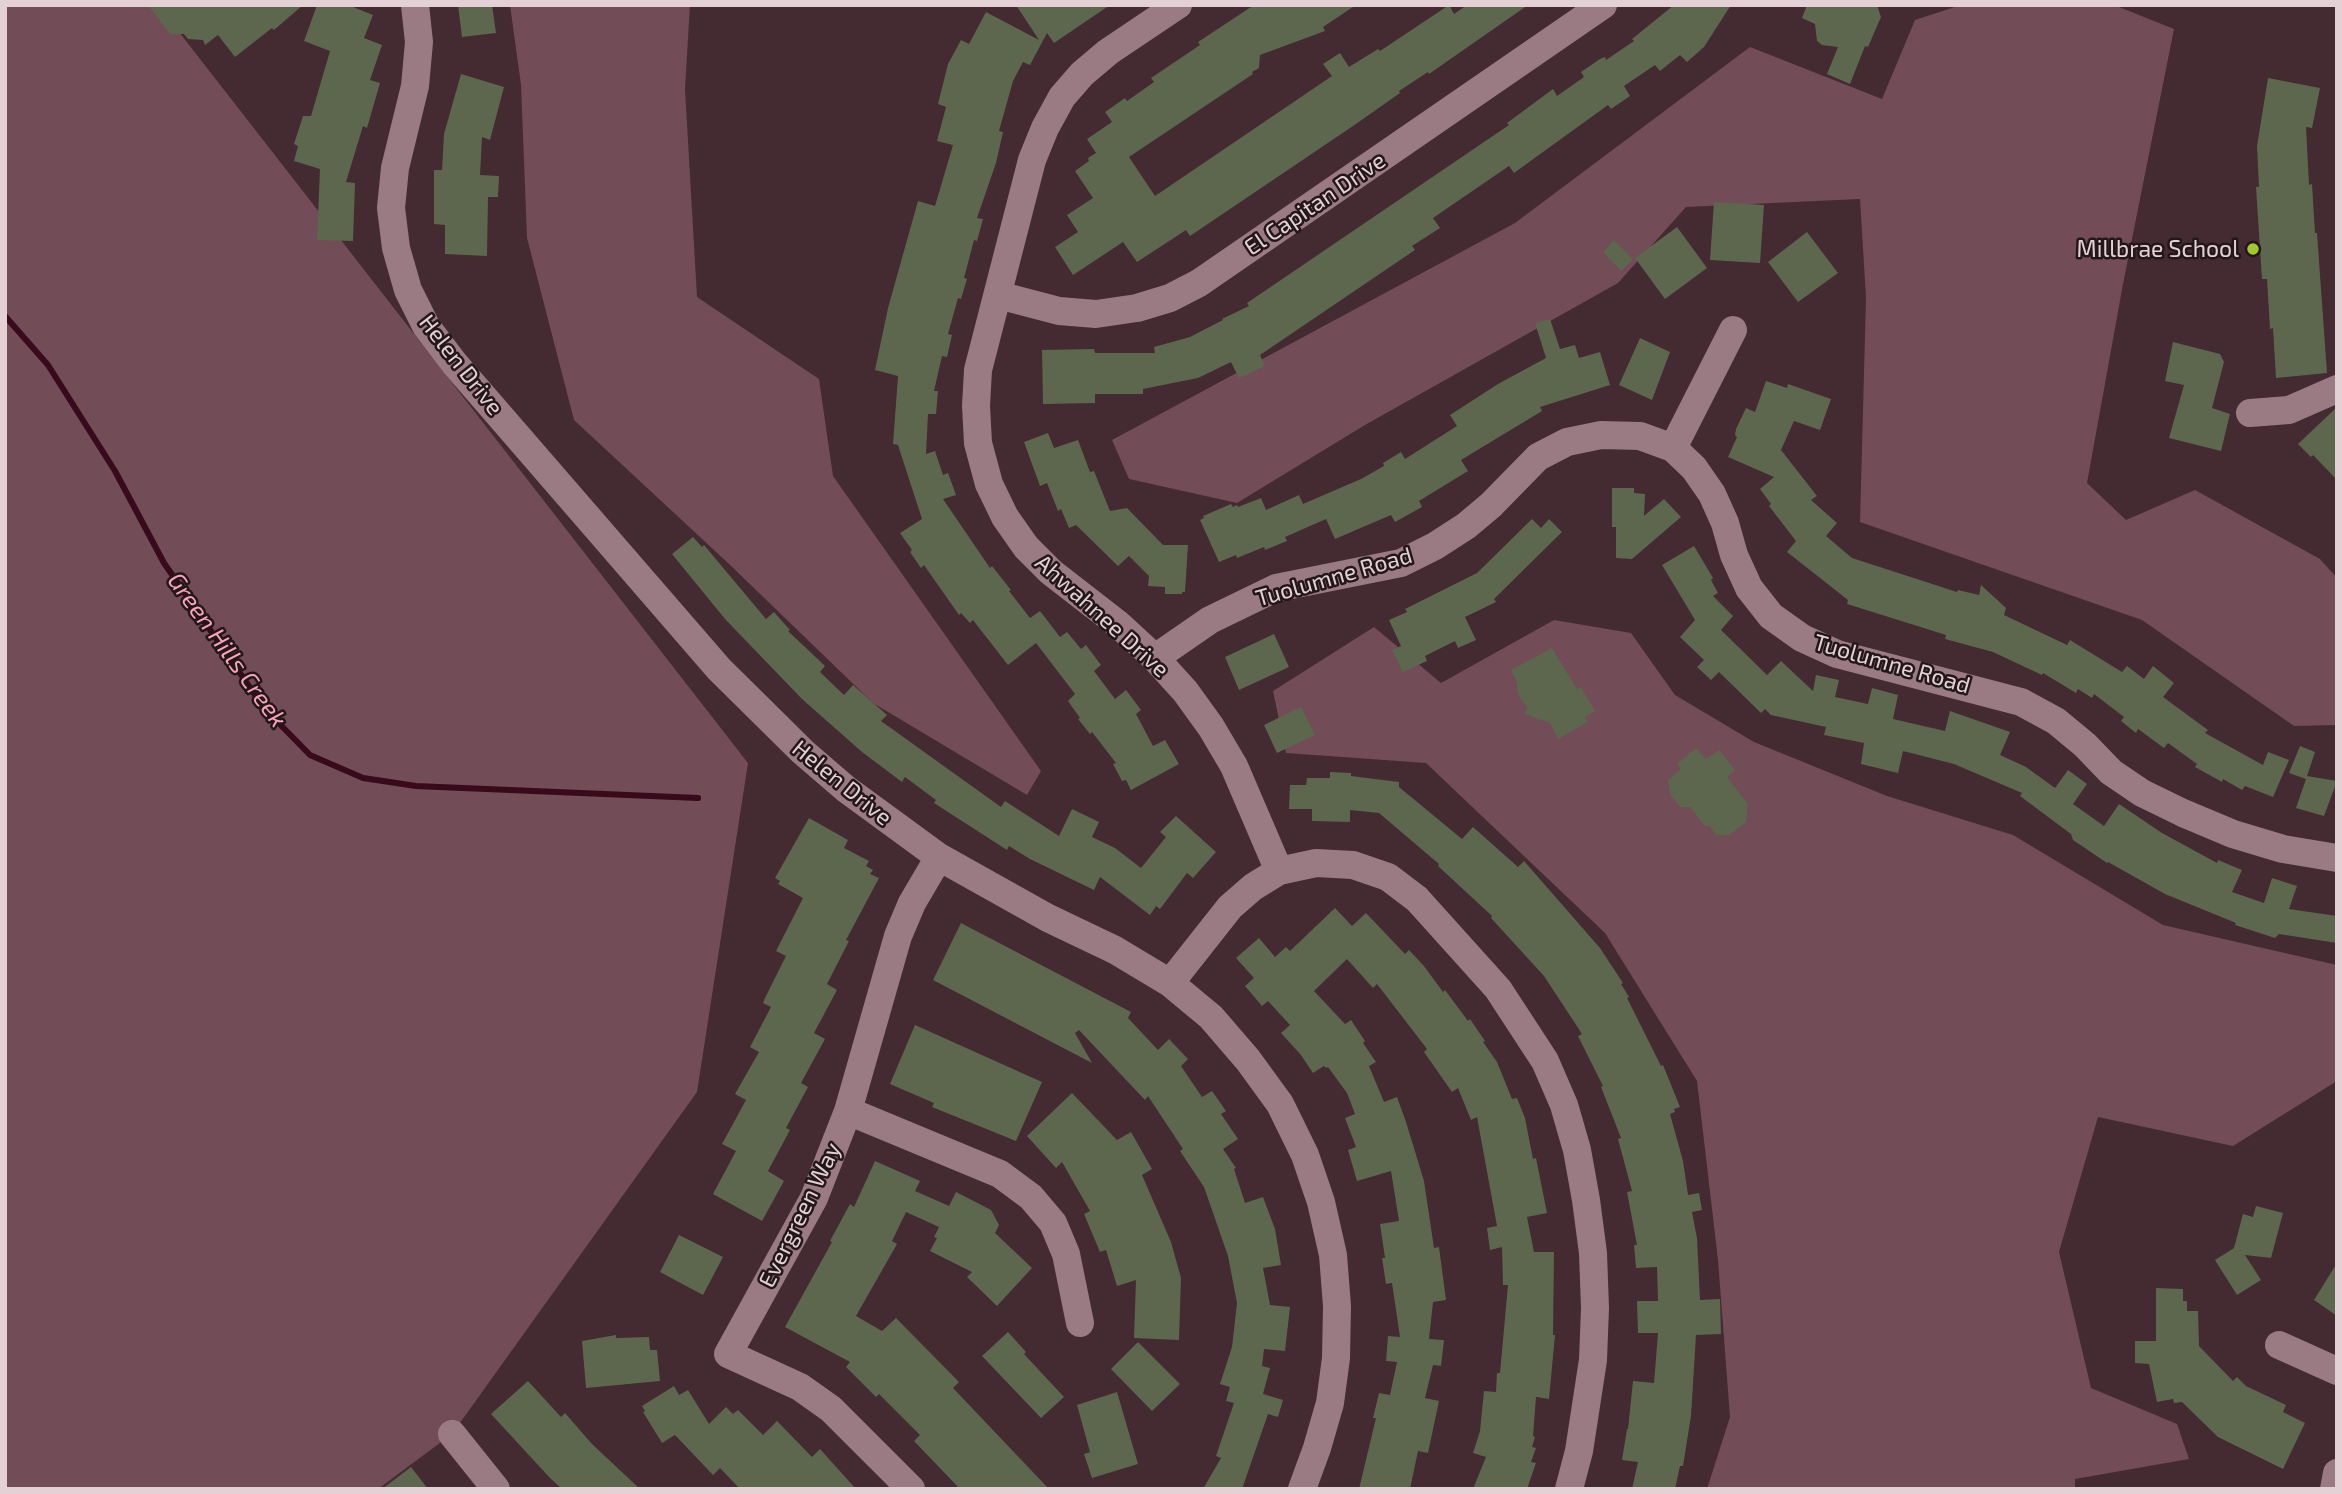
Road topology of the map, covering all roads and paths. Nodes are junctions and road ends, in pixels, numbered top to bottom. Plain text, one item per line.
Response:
1 (415, 5) edge
2 (1178, 5) edge
3 (1603, 5) edge
4 (998, 295) junction
5 (1733, 330) dead end
6 (2337, 389) edge
7 (2250, 413) dead end
8 (1673, 448) junction
9 (1155, 658) junction
10 (939, 857) junction
11 (2337, 858) edge
12 (1279, 871) junction
13 (1170, 983) junction
14 (848, 1111) junction
15 (1080, 1323) dead end
16 (2279, 1345) dead end
17 (2337, 1371) edge
18 (452, 1434) dead end
19 (2337, 1473) edge
20 (496, 1489) edge
21 (911, 1489) edge
22 (1302, 1489) edge
23 (1569, 1489) edge
24 (2334, 1489) edge

1 - 10 street, Helen Drive
2 - 4 street, Ahwahnee Drive
3 - 4 street, El Capitan Drive
4 - 9 street, Ahwahnee Drive
5 - 8 street
6 - 7 street
8 - 9 street, Tuolumne Road
8 - 11 street, Tuolumne Road
9 - 12 street, Ahwahnee Drive
10 - 13 street, Helen Drive
10 - 14 street, Evergreen Way
12 - 13 street
12 - 23 street
13 - 22 street, Helen Drive
14 - 15 street
14 - 21 street, Evergreen Way
16 - 17 street
18 - 20 street
19 - 24 street

